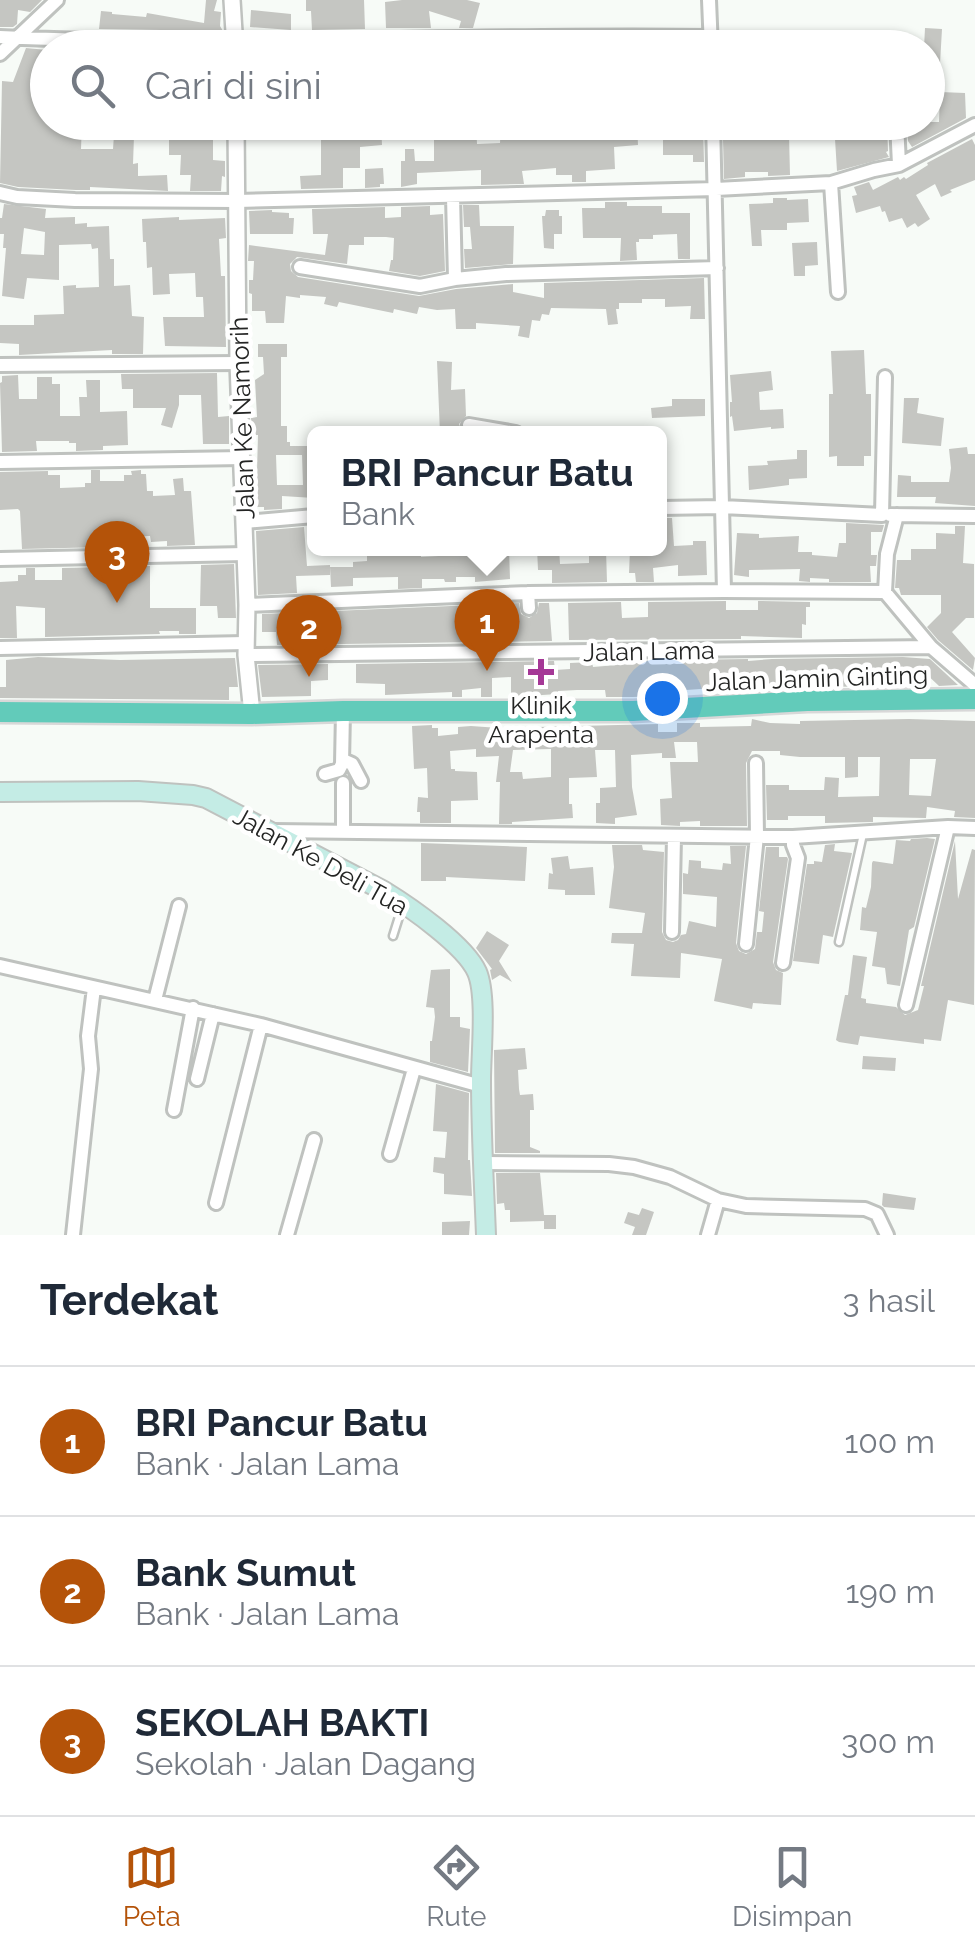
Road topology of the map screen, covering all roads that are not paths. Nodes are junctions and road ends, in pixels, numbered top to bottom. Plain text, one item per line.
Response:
1 (57, 0) edge
2 (232, 0) edge
3 (709, 0) edge
4 (234, 30) edge
5 (710, 30) edge
6 (0, 37) edge
7 (17, 38) junction
8 (30, 38) edge
9 (0, 54) edge
10 (975, 126) edge
11 (236, 140) edge
12 (715, 140) edge
13 (898, 140) edge
14 (899, 165) junction
15 (831, 183) junction
16 (716, 189) junction
17 (0, 193) edge
18 (453, 196) junction
19 (238, 201) junction
20 (300, 268) dead end
21 (717, 268) junction
22 (455, 279) junction
23 (838, 292) dead end
24 (238, 362) junction
25 (0, 365) edge
26 (885, 377) dead end
27 (469, 425) dead end
28 (474, 426) edge
29 (243, 458) junction
30 (0, 462) edge
31 (722, 507) junction
32 (667, 508) edge
33 (890, 515) junction
34 (975, 516) edge
35 (307, 517) edge
36 (245, 522) junction
37 (245, 554) junction
38 (0, 559) edge
39 (724, 591) junction
40 (885, 592) junction
41 (528, 593) junction
42 (247, 605) junction
43 (529, 608) dead end
44 (932, 647) junction
45 (0, 648) edge
46 (245, 649) junction
47 (975, 685) edge
48 (975, 699) edge
49 (343, 711) junction
50 (0, 712) edge
51 (252, 714) junction
52 (343, 760) junction
53 (756, 762) dead end
54 (325, 774) dead end
55 (360, 780) dead end
56 (343, 783) dead end
57 (0, 792) edge
58 (948, 827) junction
59 (975, 828) edge
60 (273, 832) junction
61 (343, 832) junction
62 (864, 832) junction
63 (674, 836) junction
64 (756, 836) junction
65 (793, 837) junction
66 (403, 902) junction
67 (179, 906) dead end
68 (672, 932) dead end
69 (393, 936) dead end
70 (839, 942) dead end
71 (746, 944) dead end
72 (783, 963) dead end
73 (0, 966) edge
74 (94, 988) junction
75 (155, 1000) junction
76 (906, 1005) dead end
77 (193, 1008) junction
78 (213, 1014) junction
79 (261, 1025) junction
80 (414, 1068) junction
81 (198, 1079) dead end
82 (481, 1086) junction
83 (174, 1110) dead end
84 (314, 1140) dead end
85 (390, 1154) dead end
86 (484, 1163) junction
87 (718, 1200) junction
88 (216, 1203) dead end
89 (73, 1235) edge
90 (287, 1235) edge
91 (486, 1235) edge
92 (708, 1235) edge
93 (888, 1235) edge

1 - 7 street
2 - 4 street
3 - 5 street
6 - 7 street
7 - 8 street
7 - 9 street
10 - 14 street
11 - 19 street, Jalan Ke Namorih
12 - 16 street
13 - 14 street
14 - 15 street
15 - 16 street
15 - 23 street
16 - 18 street
16 - 21 street
17 - 19 street
18 - 19 street
18 - 22 street
19 - 24 street, Jalan Ke Namorih
20 - 22 street
21 - 22 street
21 - 31 street
24 - 25 street
24 - 29 street, Jalan Ke Namorih
26 - 33 street
27 - 28 street
29 - 30 street
29 - 36 street, Jalan Ke Namorih
31 - 32 street
31 - 33 street
31 - 39 street
33 - 34 street
33 - 40 street
35 - 36 street
36 - 37 street, Jalan Ke Namorih
37 - 38 street
37 - 42 street, Jalan Ke Namorih
39 - 40 street
39 - 41 street
40 - 44 street
41 - 42 street
41 - 43 street
42 - 46 street, Jalan Ke Namorih
44 - 46 street, Jalan Lama
44 - 47 street
45 - 46 street, Jalan Lama
46 - 51 street, Jalan Ke Namorih
48 - 49 highway, Jalan Jamin Ginting
49 - 51 highway, Jalan Jamin Ginting
49 - 52 street
50 - 51 highway, Jalan Jamin Ginting
52 - 54 street
52 - 55 street
53 - 64 street
56 - 61 street
57 - 60 main road, Jalan Ke Deli Tua
58 - 59 street
58 - 62 street
58 - 76 street
60 - 61 street
60 - 66 main road, Jalan Ke Deli Tua
61 - 63 street
62 - 65 street
62 - 70 lane
63 - 64 street
63 - 68 street
64 - 65 street
64 - 71 street
65 - 72 street
66 - 69 lane
66 - 82 main road, Jalan Ke Deli Tua
67 - 75 street
73 - 74 street
74 - 75 street
74 - 89 street
75 - 77 street
77 - 78 street
77 - 83 street
78 - 79 street
78 - 81 street
79 - 80 street
79 - 88 street
80 - 82 street
80 - 85 street
82 - 86 main road, Jalan Ke Deli Tua
84 - 90 street
86 - 87 street
86 - 91 main road, Jalan Ke Deli Tua
87 - 92 street
87 - 93 street

